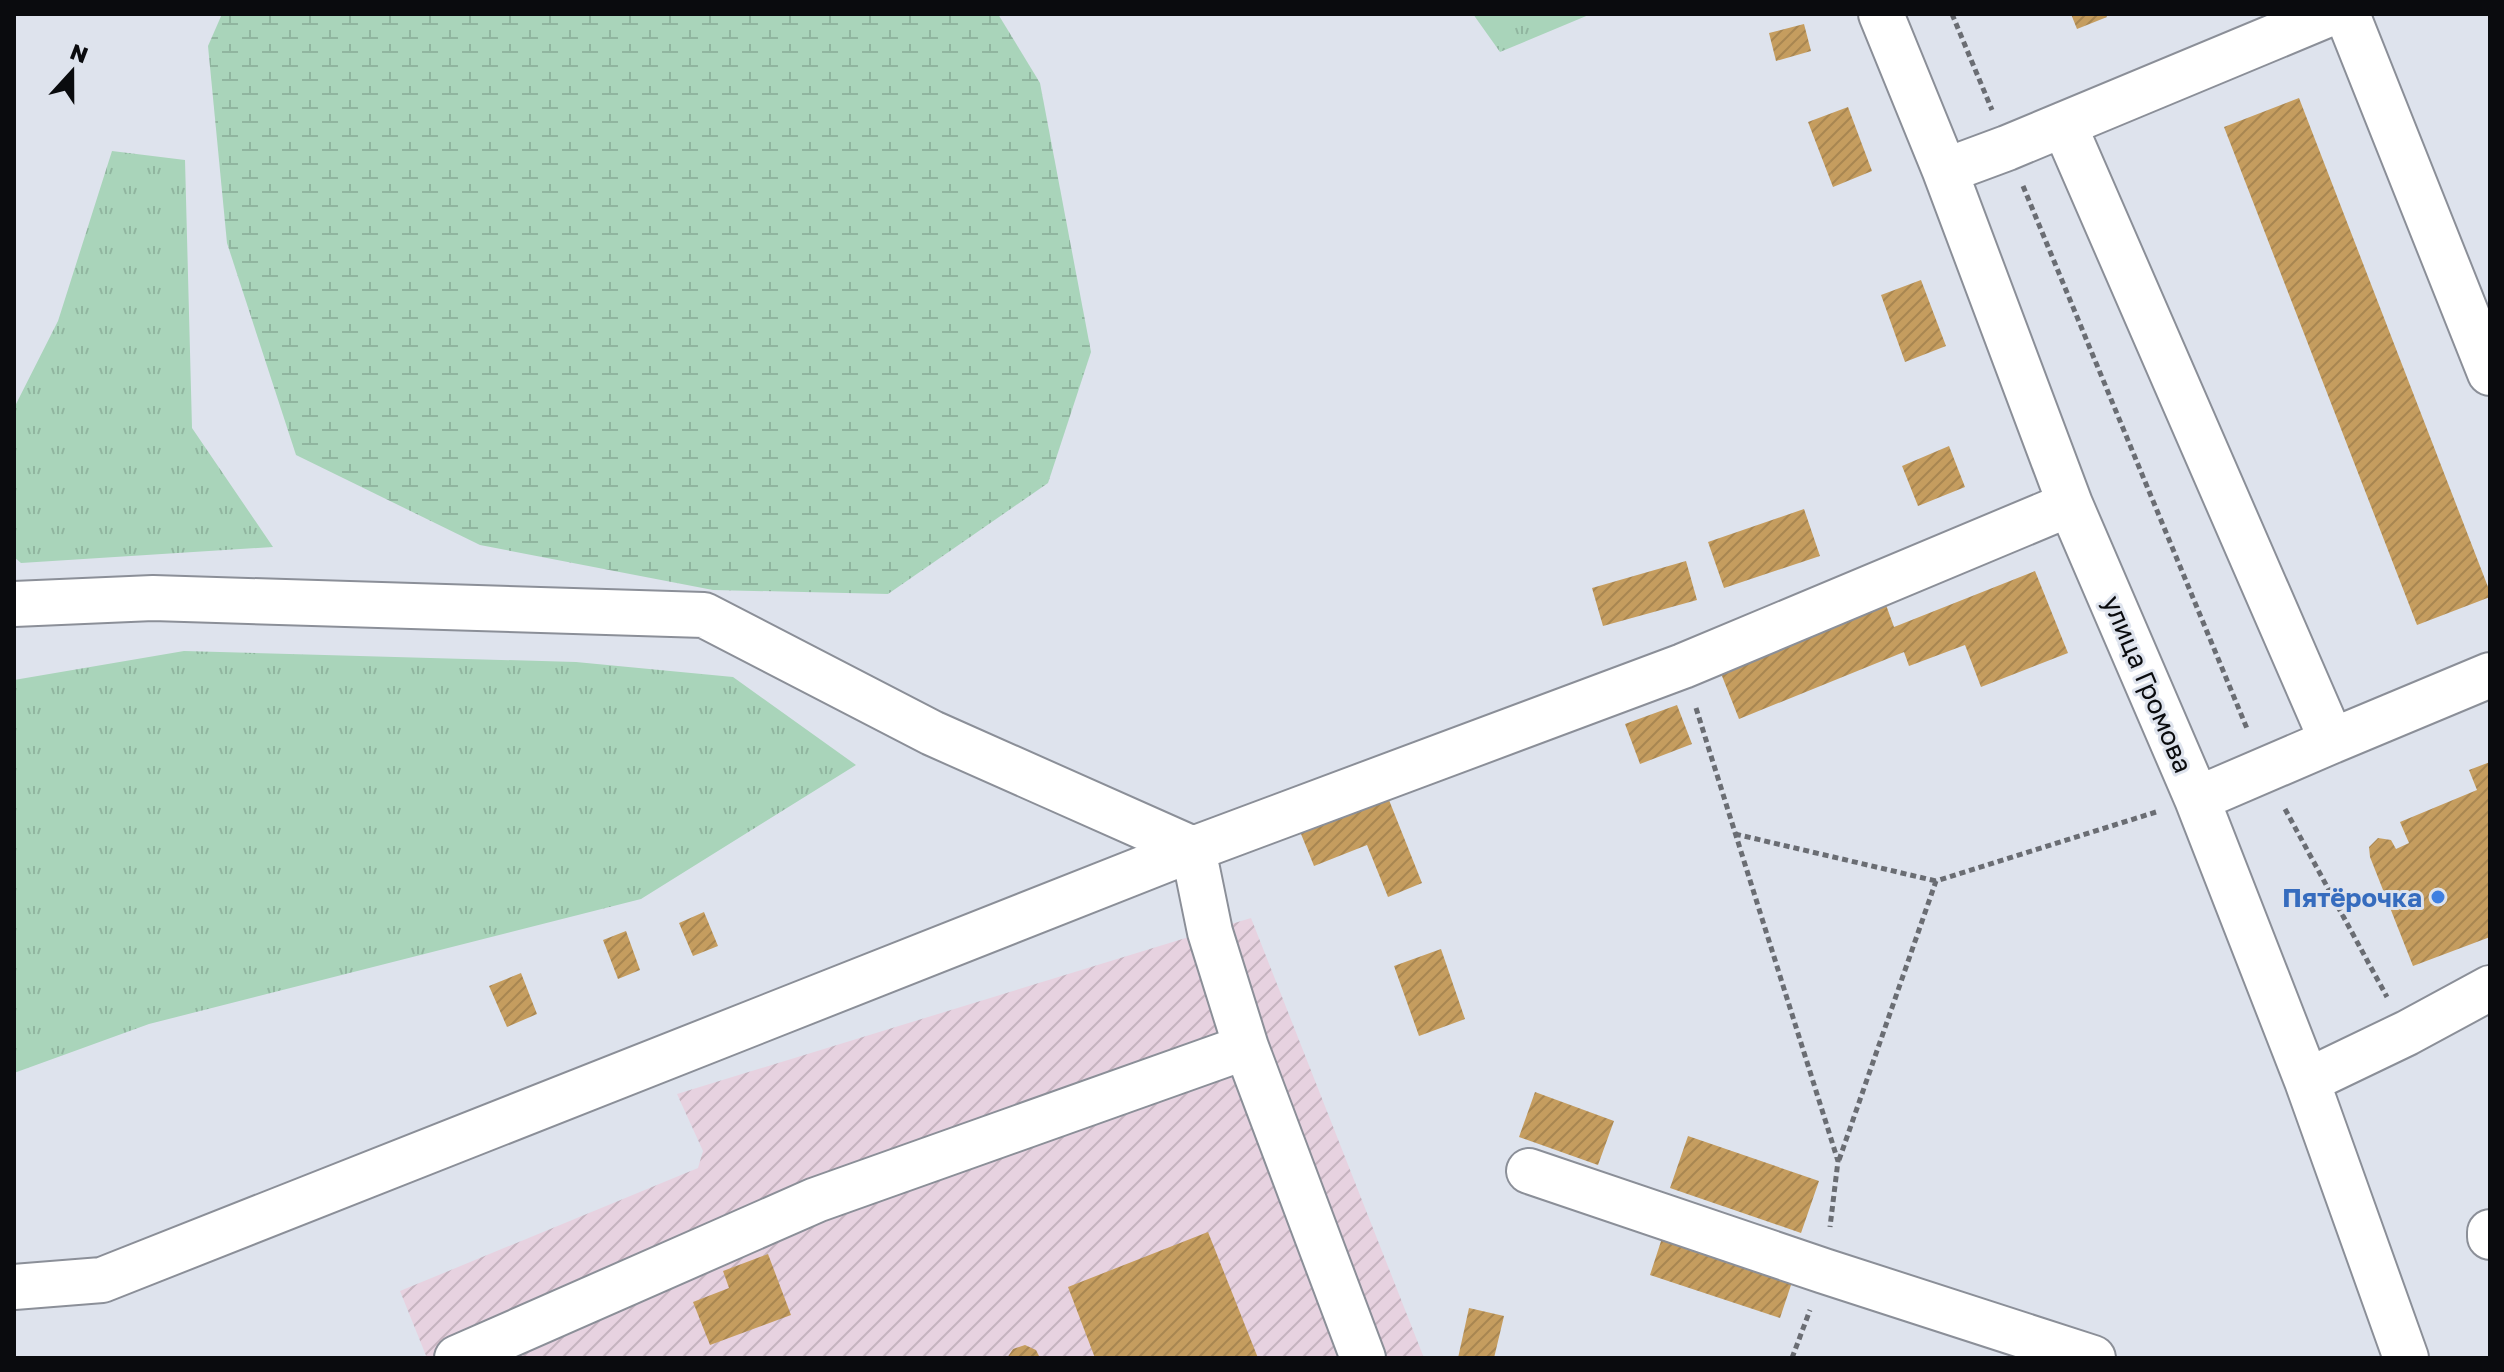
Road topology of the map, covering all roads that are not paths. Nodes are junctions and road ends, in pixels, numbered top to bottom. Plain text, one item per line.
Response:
1 (1881, 14) edge
2 (2329, 14) edge
3 (2347, 14) edge
4 (2064, 125) junction
5 (1945, 171) junction
6 (2490, 373) edge
7 (2070, 504) junction
8 (14, 604) edge
9 (2490, 675) edge
10 (2332, 741) junction
11 (2197, 799) junction
12 (1193, 849) junction
13 (2490, 988) edge
14 (1246, 1047) junction
15 (2307, 1081) junction
16 (1529, 1171) dead end
17 (14, 1287) edge
18 (457, 1358) edge
19 (1363, 1358) edge
20 (2093, 1358) edge
21 (2406, 1358) edge

1 - 5 street, улица Громова
2 - 4 street
3 - 6 street
4 - 5 street
4 - 10 street
5 - 7 street, улица Громова
7 - 11 street, улица Громова
7 - 12 street
8 - 12 street
9 - 10 street
10 - 11 street
11 - 15 street, улица Громова
12 - 14 street
12 - 17 street
13 - 15 street
14 - 18 street
14 - 19 street
15 - 21 street, улица Громова
16 - 20 street

